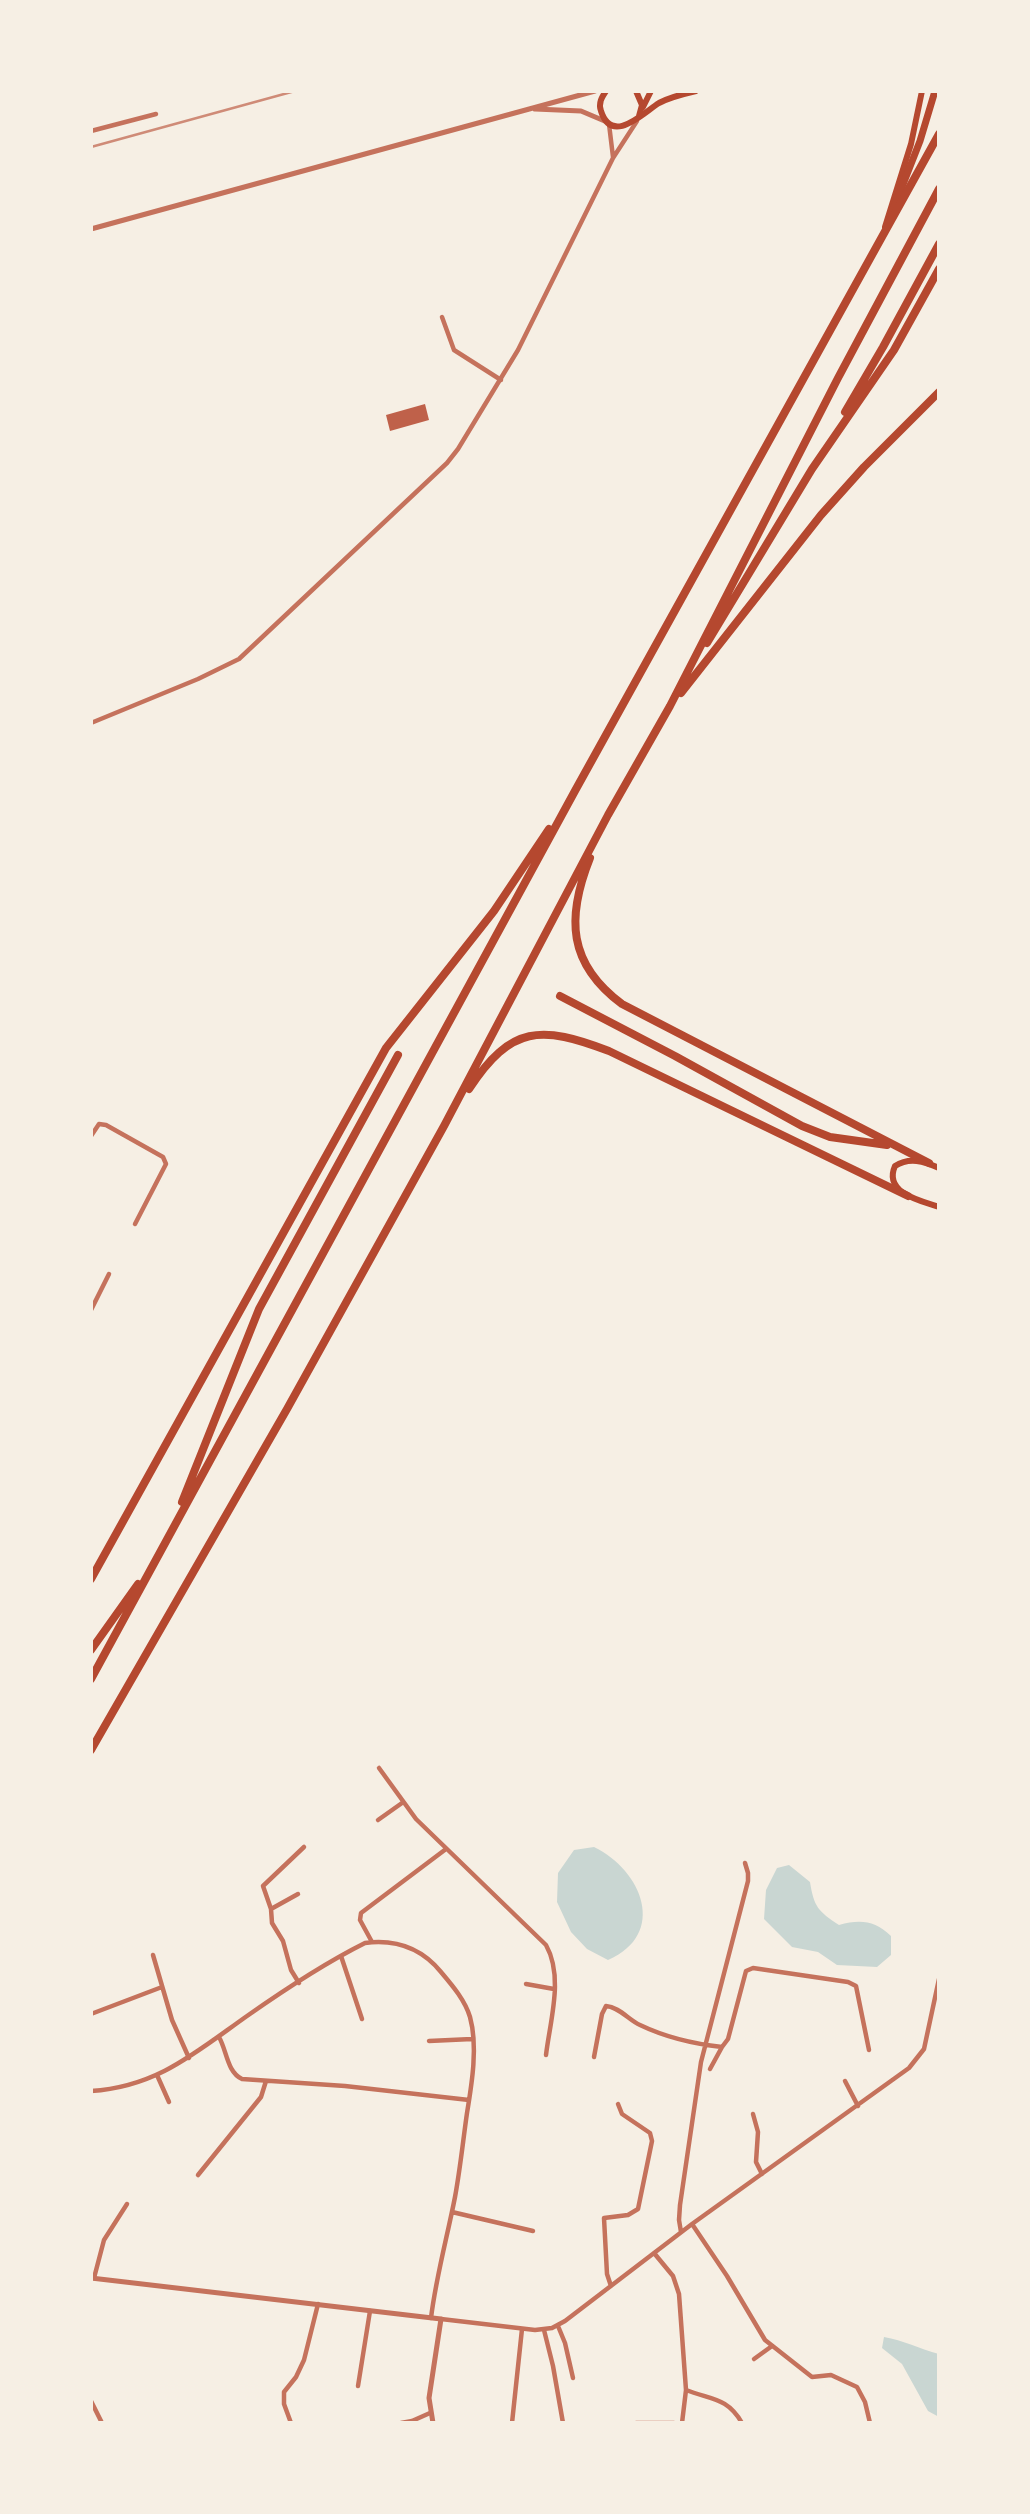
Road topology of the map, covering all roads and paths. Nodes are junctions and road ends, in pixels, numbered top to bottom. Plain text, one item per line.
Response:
1 (595, 91) edge
2 (606, 91) edge
3 (636, 91) edge
4 (651, 91) edge
5 (922, 91) edge
6 (935, 91) edge
7 (693, 92) edge
8 (528, 109) junction
9 (156, 114) dead end
10 (640, 115) junction
11 (609, 123) junction
12 (91, 131) edge
13 (939, 134) edge
14 (614, 158) junction
15 (939, 189) edge
16 (91, 229) edge
17 (881, 239) junction
18 (939, 244) edge
19 (939, 269) edge
20 (442, 317) dead end
21 (501, 380) junction
22 (939, 392) edge
23 (812, 469) junction
24 (670, 706) junction
25 (91, 723) edge
26 (576, 789) junction
27 (608, 815) junction
28 (560, 996) dead end
29 (398, 1055) dead end
30 (443, 1126) junction
31 (91, 1136) edge
32 (893, 1146) junction
33 (929, 1163) junction
34 (939, 1168) edge
35 (908, 1196) junction
36 (939, 1208) edge
37 (135, 1224) dead end
38 (109, 1274) dead end
39 (91, 1310) edge
40 (161, 1551) junction
41 (91, 1579) edge
42 (91, 1650) edge
43 (91, 1679) edge
44 (91, 1750) edge
45 (379, 1768) dead end
46 (402, 1803) junction
47 (378, 1820) dead end
48 (304, 1847) dead end
49 (446, 1849) junction
50 (745, 1863) dead end
51 (298, 1894) dead end
52 (271, 1909) junction
53 (372, 1942) junction
54 (153, 1955) dead end
55 (341, 1956) junction
56 (939, 1979) edge
57 (299, 1983) junction
58 (526, 1984) dead end
59 (162, 1987) junction
60 (554, 1989) junction
61 (91, 2014) edge
62 (362, 2019) dead end
63 (219, 2037) junction
64 (472, 2039) junction
65 (429, 2041) dead end
66 (704, 2045) junction
67 (722, 2047) junction
68 (869, 2050) dead end
69 (546, 2055) dead end
70 (594, 2057) dead end
71 (189, 2058) junction
72 (710, 2070) dead end
73 (157, 2075) junction
74 (266, 2081) junction
75 (845, 2081) dead end
76 (91, 2091) edge
77 (469, 2100) junction
78 (169, 2102) dead end
79 (618, 2104) dead end
80 (858, 2106) junction
81 (753, 2114) dead end
82 (198, 2175) dead end
83 (762, 2175) junction
84 (127, 2204) dead end
85 (452, 2211) junction
86 (692, 2224) junction
87 (533, 2231) dead end
88 (681, 2232) junction
89 (654, 2253) junction
90 (93, 2278) edge
91 (611, 2286) junction
92 (318, 2304) junction
93 (370, 2311) junction
94 (431, 2318) junction
95 (441, 2319) junction
96 (558, 2326) junction
97 (522, 2329) junction
98 (544, 2330) junction
99 (772, 2346) junction
100 (754, 2359) dead end
101 (573, 2378) dead end
102 (359, 2386) dead end
103 (686, 2390) junction
104 (91, 2401) edge
105 (430, 2413) junction
106 (102, 2423) edge
107 (291, 2423) edge
108 (401, 2423) edge
109 (433, 2423) edge
110 (512, 2423) edge
111 (563, 2423) edge
112 (636, 2423) edge
113 (674, 2423) edge
114 (682, 2423) edge
115 (742, 2423) edge
116 (870, 2423) edge

1 - 8 street
2 - 11 main road
3 - 10 main road
4 - 10 main road
5 - 17 main road
6 - 17 main road
7 - 10 main road
8 - 11 street
8 - 16 street
9 - 12 street
10 - 11 main road
10 - 14 street
11 - 14 street
13 - 17 highway
14 - 21 street
15 - 24 highway
17 - 26 highway
18 - 23 highway
19 - 23 highway
20 - 21 street
21 - 25 street
22 - 24 highway
23 - 24 highway
24 - 27 highway
26 - 40 highway
26 - 41 highway
27 - 30 highway
27 - 32 highway
28 - 32 highway
29 - 40 highway
30 - 35 highway
30 - 44 highway
31 - 37 street
32 - 33 highway
33 - 34 main road
33 - 35 main road
35 - 36 main road
38 - 39 street
40 - 42 highway
40 - 43 highway
45 - 46 street
46 - 47 street
46 - 49 street
48 - 52 street
49 - 53 street
49 - 60 street
50 - 66 street
51 - 52 street
52 - 57 street
53 - 55 street
53 - 64 street
54 - 59 street
55 - 57 street
55 - 62 street
56 - 80 street
57 - 63 street
58 - 60 street
59 - 61 street
59 - 71 street
60 - 69 street
63 - 71 street
63 - 74 street
64 - 65 street
64 - 77 street
66 - 67 street
66 - 70 street
66 - 88 street
67 - 68 street
67 - 72 street
71 - 73 street
73 - 76 street
73 - 78 street
74 - 77 street
74 - 82 street
75 - 80 street
77 - 85 street
79 - 91 street
80 - 83 street
81 - 83 street
83 - 86 street
84 - 90 street
85 - 87 street
85 - 94 street
86 - 88 street
86 - 99 street
88 - 89 street
89 - 91 street
89 - 103 street
90 - 92 street
91 - 96 street
92 - 93 street
92 - 107 street
93 - 94 street
93 - 102 street
94 - 95 street
95 - 97 street
95 - 105 street
96 - 98 street
96 - 101 street
97 - 98 street
97 - 110 street
98 - 111 street
99 - 100 street
99 - 116 street
103 - 114 street
103 - 115 street
104 - 106 street
105 - 108 street
105 - 109 street
112 - 113 street

